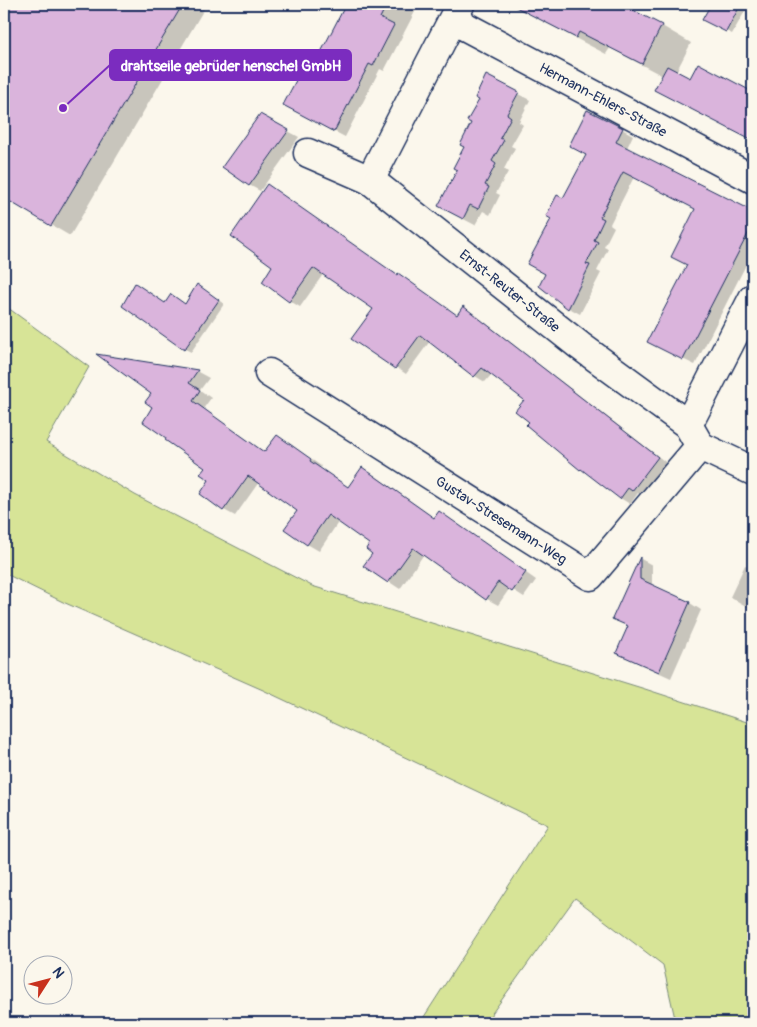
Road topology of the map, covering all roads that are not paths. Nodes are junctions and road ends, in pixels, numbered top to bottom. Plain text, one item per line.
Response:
1 (457, 12) edge
2 (308, 153) dead end
3 (753, 179) edge
4 (370, 180) junction
5 (753, 298) edge
6 (269, 373) dead end
7 (694, 436) junction
8 (753, 471) edge

1 - 3 street, Hermann-Ehlers-Straße
1 - 4 street
2 - 4 street, Ernst-Reuter-Straße
4 - 7 street, Ernst-Reuter-Straße
5 - 7 street
6 - 7 street, Gustav-Stresemann-Weg
7 - 8 street, Ernst-Reuter-Straße

